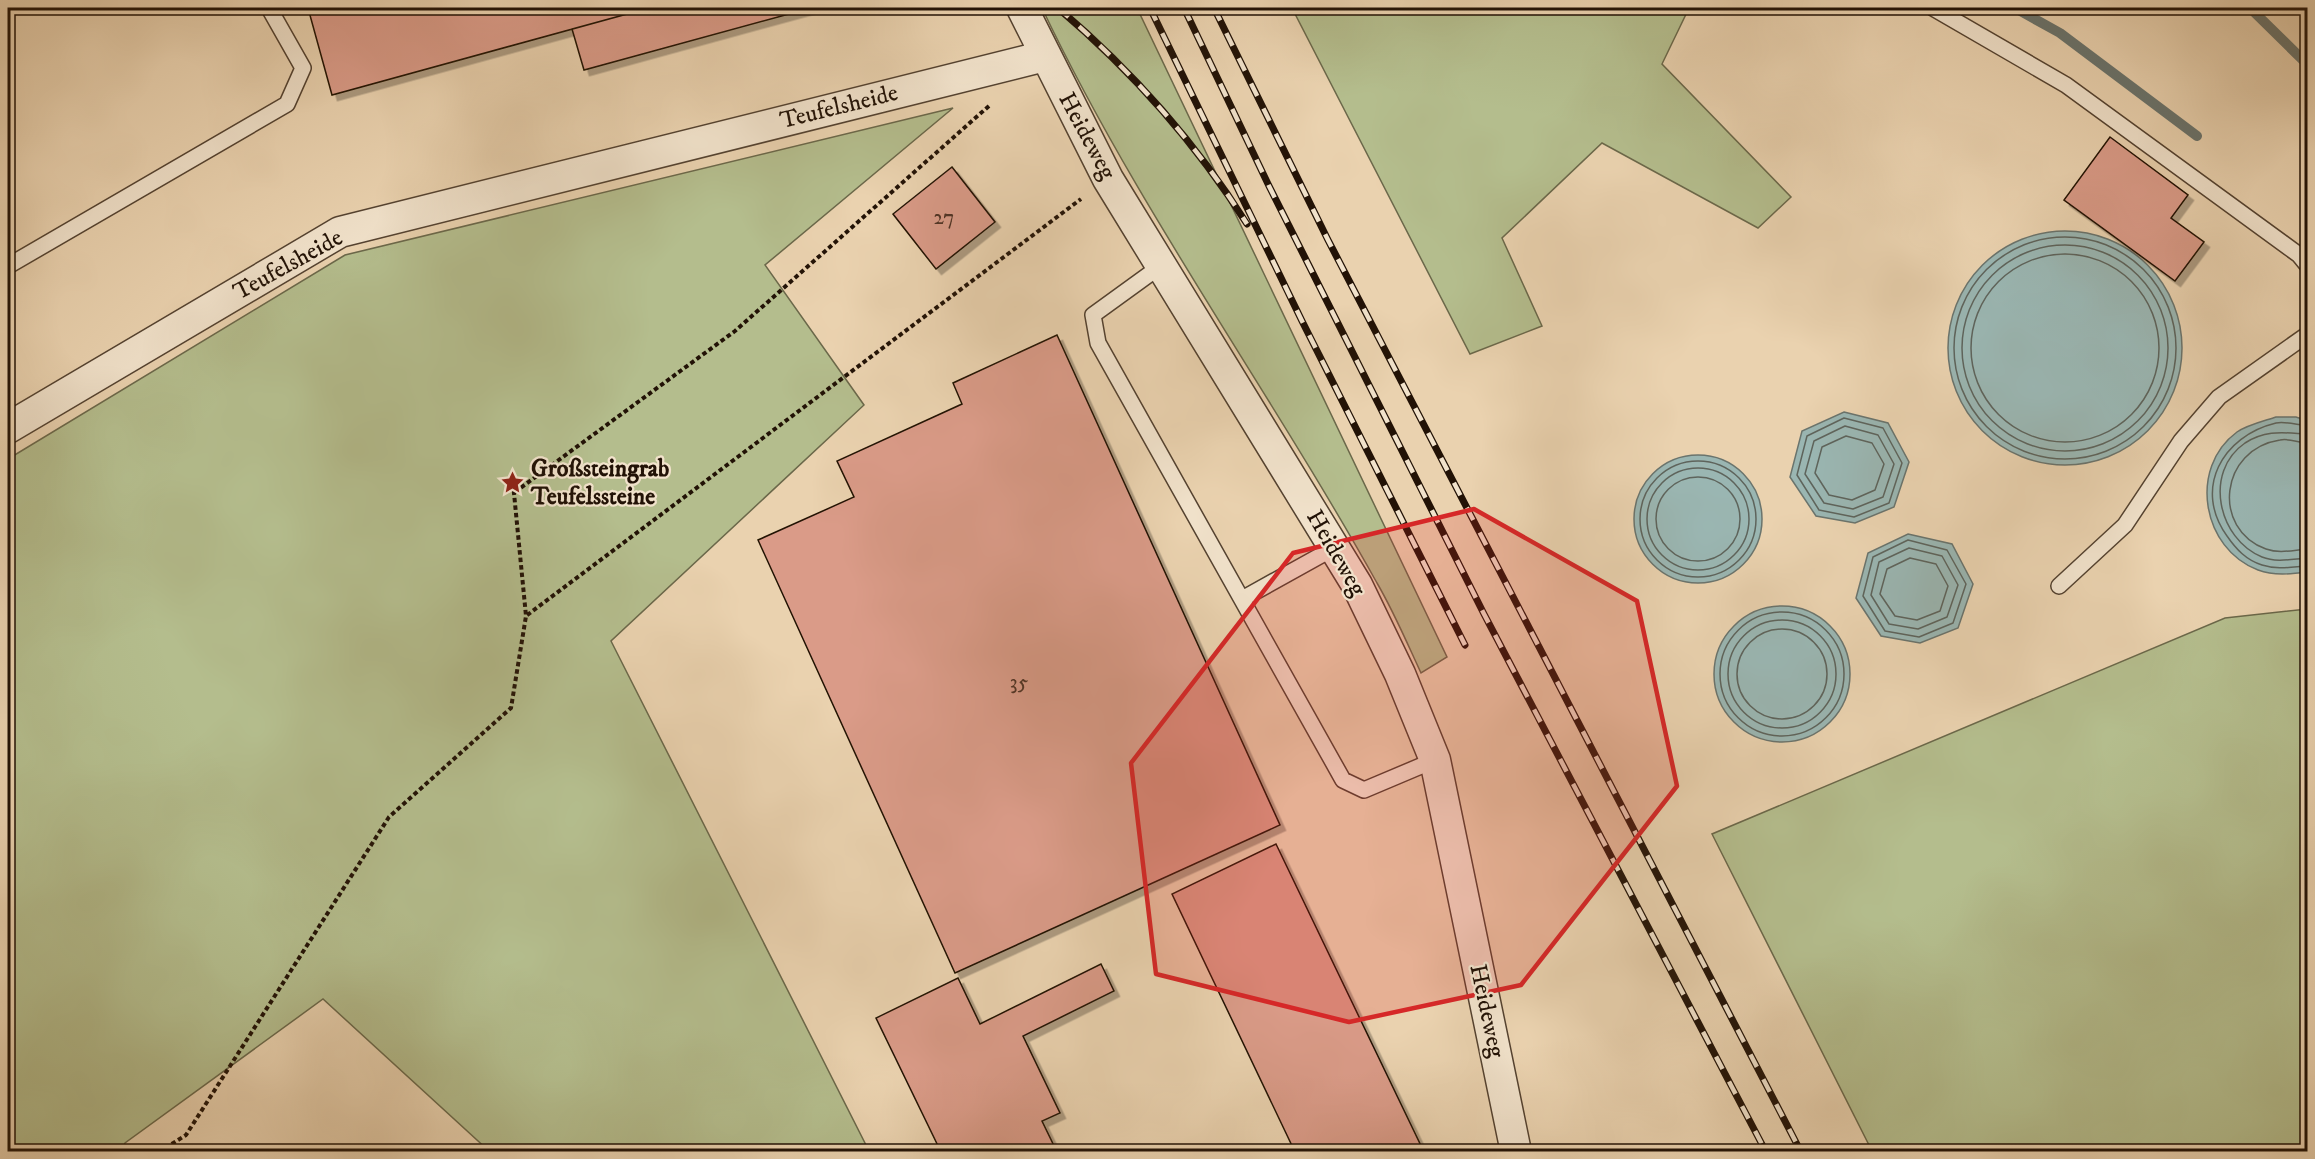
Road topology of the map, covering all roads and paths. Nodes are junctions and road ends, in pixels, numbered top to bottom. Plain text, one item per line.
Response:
1 (269, 8) edge
2 (1022, 8) edge
3 (1933, 8) edge
4 (1045, 56) junction
5 (992, 103) dead end
6 (1108, 179) junction
7 (8, 266) edge
8 (1162, 266) junction
9 (2307, 266) edge
10 (2307, 334) edge
11 (8, 428) edge
12 (513, 483) dead end
13 (514, 493) junction
14 (1334, 548) junction
15 (2059, 586) dead end
16 (1242, 599) junction
17 (526, 616) junction
18 (1435, 760) junction
19 (159, 1152) edge
20 (1516, 1152) edge

1 - 7 lane
2 - 4 street, Heideweg
3 - 9 lane
4 - 6 street, Heideweg
4 - 11 street, Teufelsheide
5 - 13 path
6 - 8 street, Heideweg
6 - 17 path
8 - 14 street, Heideweg
8 - 16 lane
10 - 15 lane
12 - 13 path
13 - 17 path
14 - 16 lane
14 - 18 street, Heideweg
16 - 18 lane
17 - 19 path
18 - 20 street, Heideweg

